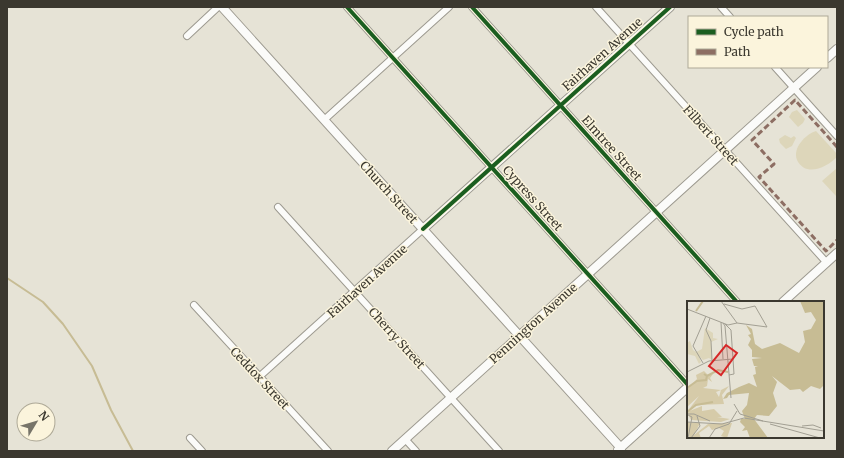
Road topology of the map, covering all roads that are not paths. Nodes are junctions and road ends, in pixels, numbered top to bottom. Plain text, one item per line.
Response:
1 (218, 7) edge
2 (222, 7) edge
3 (347, 7) edge
4 (449, 7) edge
5 (472, 7) edge
6 (596, 7) edge
7 (670, 7) edge
8 (721, 7) edge
9 (729, 16) edge
10 (187, 36) dead end
11 (629, 44) junction
12 (837, 49) edge
13 (828, 57) edge
14 (393, 58) junction
15 (776, 68) edge
16 (816, 68) edge
17 (794, 88) junction
18 (560, 106) junction
19 (324, 120) junction
20 (837, 136) edge
21 (725, 150) junction
22 (492, 168) junction
23 (278, 207) dead end
24 (656, 212) junction
25 (423, 229) junction
26 (837, 253) edge
27 (827, 263) junction
28 (588, 274) junction
29 (354, 292) junction
30 (737, 301) edge
31 (784, 301) edge
32 (194, 305) dead end
33 (520, 336) junction
34 (260, 377) junction
35 (687, 385) edge
36 (687, 387) edge
37 (451, 398) junction
38 (190, 438) dead end
39 (405, 439) junction
40 (619, 449) edge
41 (202, 451) edge
42 (328, 451) edge
43 (392, 451) edge
44 (416, 451) edge
45 (499, 451) edge

1 - 10 street
2 - 19 main road, Church Street
3 - 14 street, Cypress Street
4 - 14 street
5 - 18 street, Elmtree Street
6 - 11 street, Filbert Street
7 - 11 main road, Fairhaven Avenue
8 - 9 street
11 - 18 main road, Fairhaven Avenue
11 - 21 street, Filbert Street
12 - 13 main road
14 - 19 street
14 - 22 street, Cypress Street
15 - 17 street
16 - 17 main road, Pennington Avenue
17 - 20 street
17 - 21 main road, Pennington Avenue
18 - 22 main road, Fairhaven Avenue
18 - 24 street, Elmtree Street
19 - 25 main road, Church Street
21 - 24 main road, Pennington Avenue
21 - 27 street, Filbert Street
22 - 25 main road, Fairhaven Avenue
22 - 28 street, Cypress Street
23 - 29 street, Cherry Street
24 - 28 main road, Pennington Avenue
24 - 30 street, Elmtree Street
25 - 29 street, Fairhaven Avenue
25 - 33 main road, Church Street
26 - 27 main road
27 - 31 main road
28 - 33 main road, Pennington Avenue
28 - 35 street, Cypress Street
29 - 34 street, Fairhaven Avenue
29 - 37 street, Cherry Street
32 - 34 street, Ceddox Street
33 - 37 main road, Pennington Avenue
33 - 40 main road, Church Street
34 - 42 street, Ceddox Street
36 - 40 main road
37 - 39 main road, Pennington Avenue
37 - 45 street, Cherry Street
38 - 41 street
39 - 43 main road, Pennington Avenue
39 - 44 street

